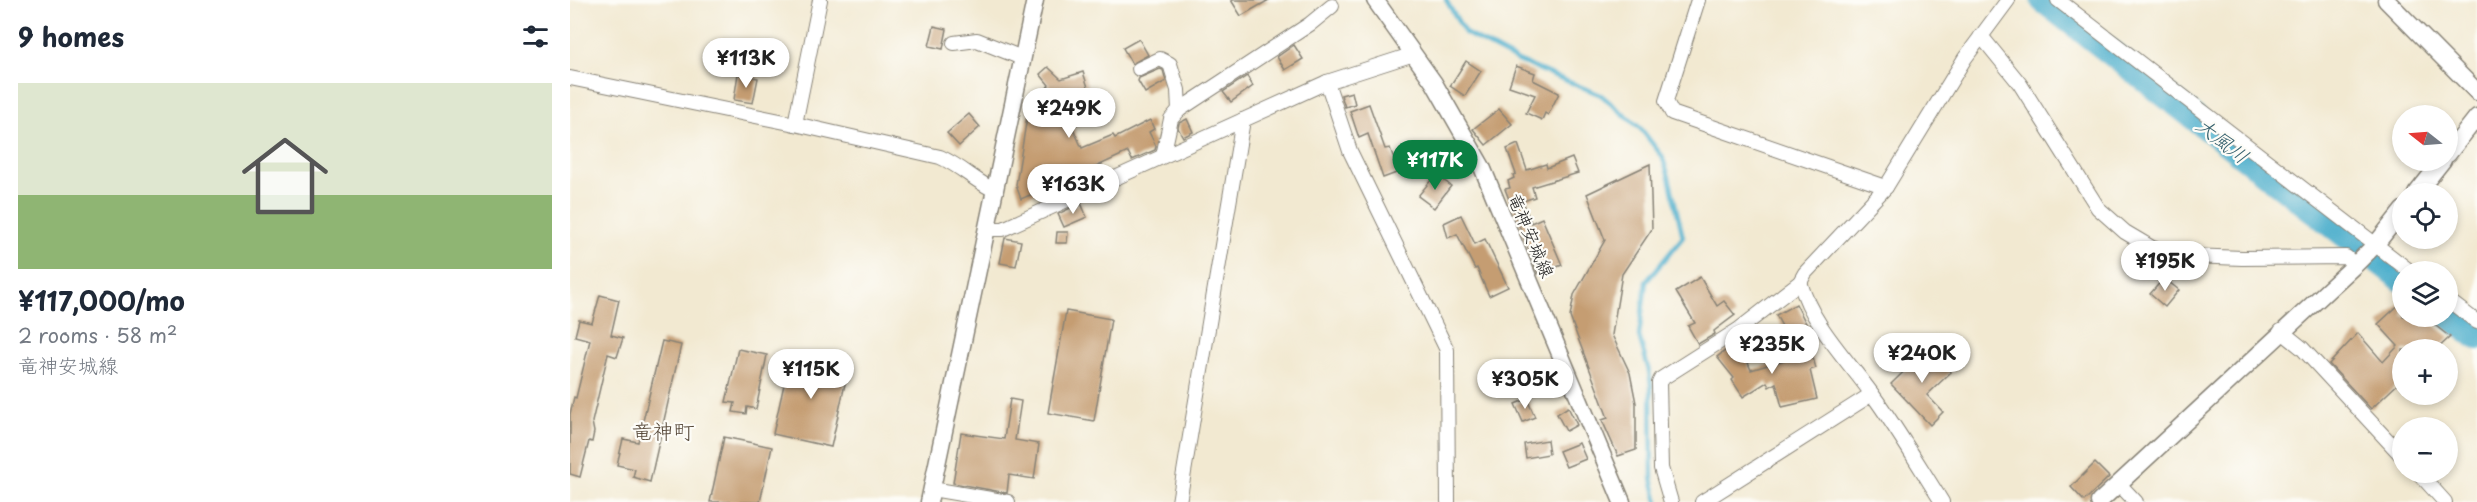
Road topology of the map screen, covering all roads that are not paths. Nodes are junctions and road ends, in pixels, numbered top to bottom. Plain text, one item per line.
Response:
1 (820, 0) edge
2 (1035, 0) edge
3 (1375, 0) edge
4 (1698, 0) edge
5 (2008, 0) edge
6 (2058, 0) edge
7 (2386, 0) edge
8 (1332, 6) dead end
9 (1981, 36) junction
10 (954, 43) dead end
11 (1414, 54) junction
12 (1022, 58) junction
13 (1139, 69) dead end
14 (570, 78) edge
15 (1327, 82) junction
16 (2477, 93) edge
17 (1179, 110) junction
18 (2477, 117) edge
19 (1243, 120) junction
20 (795, 124) junction
21 (2458, 141) edge
22 (1163, 156) junction
23 (2434, 171) edge
24 (2424, 183) edge
25 (1886, 187) junction
26 (996, 191) junction
27 (2392, 224) edge
28 (987, 229) junction
29 (2376, 244) junction
30 (2397, 261) edge
31 (2355, 265) junction
32 (1800, 282) junction
33 (2458, 308) edge
34 (2477, 322) edge
35 (2281, 331) junction
36 (1872, 394) junction
37 (2392, 445) edge
38 (2428, 483) edge
39 (2119, 484) junction
40 (930, 495) edge
41 (1008, 502) edge
42 (1179, 502) edge
43 (1448, 502) edge
44 (1622, 502) edge
45 (1671, 502) edge
46 (1702, 502) edge
47 (1942, 502) edge
48 (2099, 502) edge
49 (2136, 502) edge
50 (2445, 502) edge

1 - 20 street
2 - 12 street
3 - 11 street, 竜神安城線
4 - 25 street
5 - 9 street
6 - 29 street
7 - 16 street
8 - 17 street
9 - 25 street
9 - 31 street
10 - 12 street
11 - 15 street
11 - 44 street, 竜神安城線
12 - 26 street
13 - 17 street
14 - 20 street
15 - 19 street
15 - 43 street
17 - 22 street
18 - 21 street
19 - 22 street
19 - 42 street
20 - 26 street
22 - 28 street
23 - 24 street
25 - 32 street
26 - 28 street
27 - 29 street
28 - 40 street
29 - 30 street
29 - 31 street
31 - 35 street
32 - 36 street
32 - 45 street
33 - 34 street
35 - 37 street
35 - 39 street
36 - 46 street
36 - 47 street
38 - 50 street
39 - 48 street
39 - 49 street
40 - 41 street

